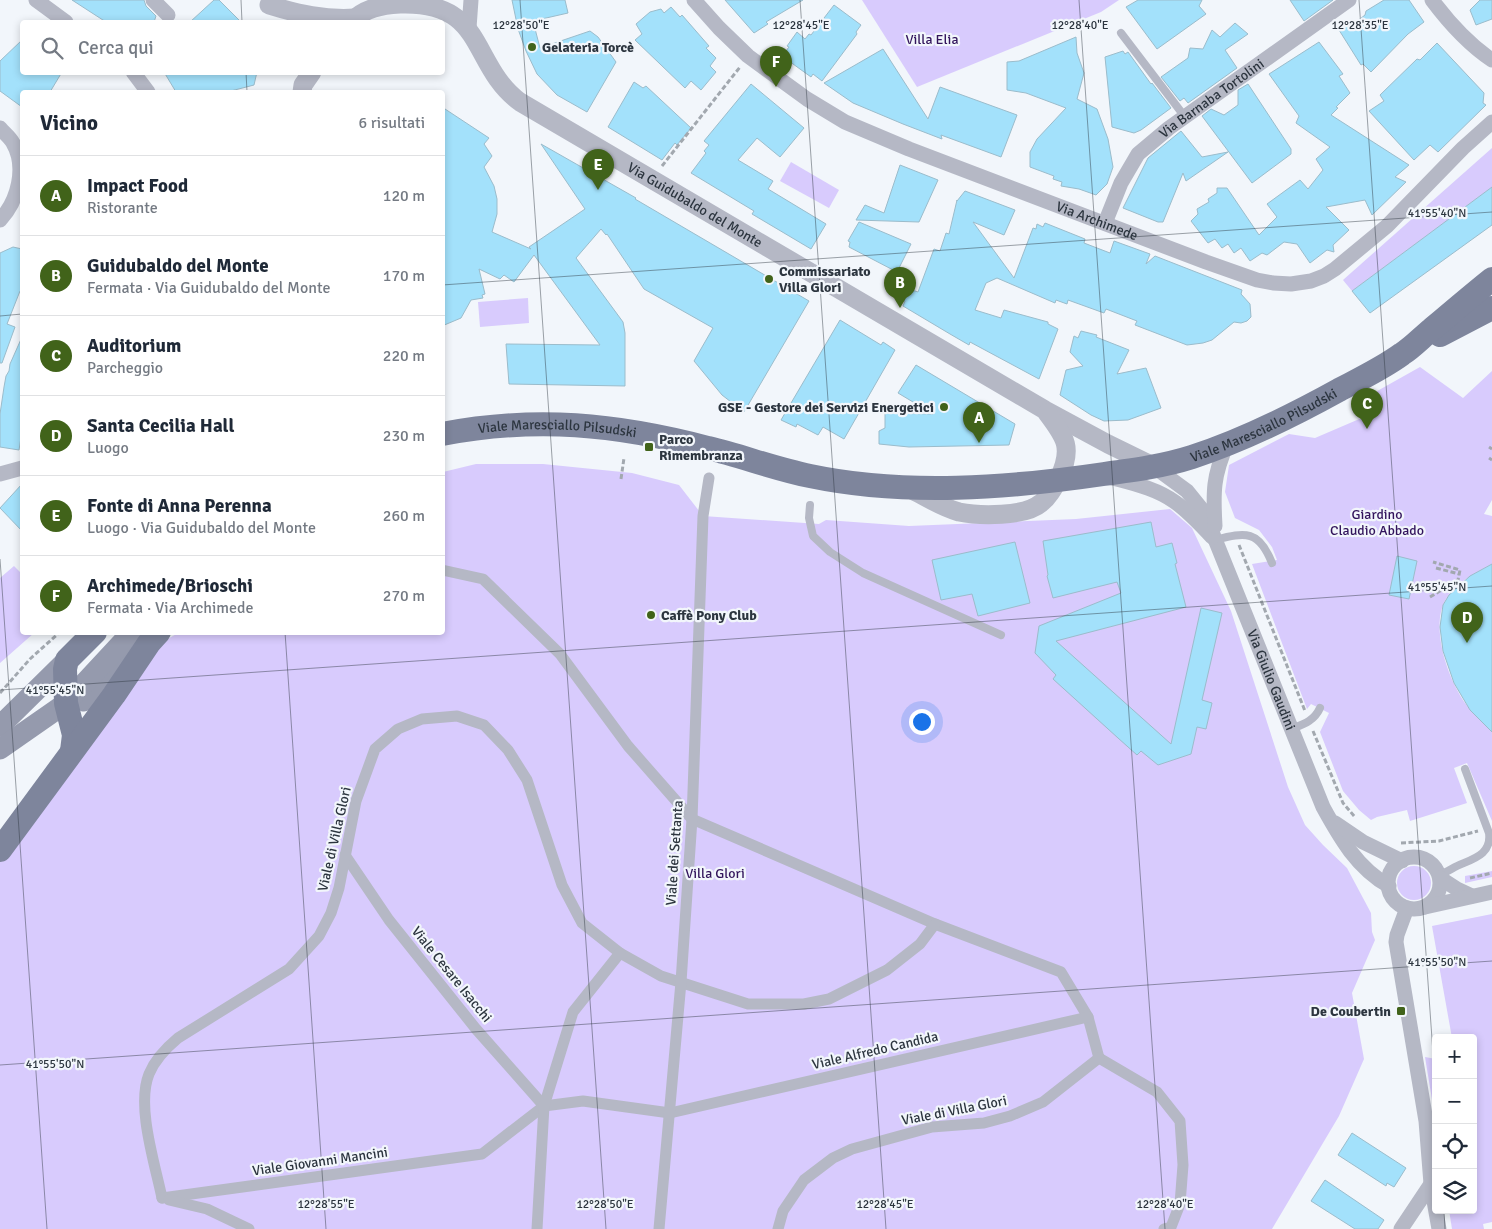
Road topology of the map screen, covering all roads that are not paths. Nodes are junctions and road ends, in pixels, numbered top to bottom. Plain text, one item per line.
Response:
1 (36, 0) edge
2 (153, 0) edge
3 (471, 0) edge
4 (694, 0) edge
5 (1349, 0) edge
6 (1432, 0) edge
7 (267, 2) edge
8 (361, 12) edge
9 (168, 16) dead end
10 (63, 20) edge
11 (275, 20) edge
12 (468, 28) junction
13 (1121, 33) dead end
14 (1492, 60) edge
15 (135, 75) edge
16 (146, 90) edge
17 (1185, 117) junction
18 (1492, 122) edge
19 (0, 128) edge
20 (0, 220) edge
21 (1105, 223) junction
22 (1492, 279) edge
23 (1492, 308) edge
24 (1403, 354) junction
25 (1045, 410) junction
26 (445, 434) edge
27 (1227, 444) junction
28 (1153, 466) junction
29 (20, 469) edge
30 (0, 474) edge
31 (1100, 475) junction
32 (709, 478) dead end
33 (1058, 481) junction
34 (810, 506) dead end
35 (1216, 540) junction
36 (1272, 563) dead end
37 (445, 571) edge
38 (92, 635) edge
39 (1001, 635) dead end
40 (147, 636) edge
41 (67, 660) junction
42 (66, 702) junction
43 (1320, 708) dead end
44 (0, 726) edge
45 (1291, 729) junction
46 (0, 749) edge
47 (72, 751) junction
48 (1465, 770) dead end
49 (692, 819) junction
50 (1330, 819) junction
51 (1489, 848) edge
52 (0, 850) edge
53 (345, 855) junction
54 (1402, 861) junction
55 (1439, 877) junction
56 (1389, 886) junction
57 (1492, 892) edge
58 (1472, 896) junction
59 (1425, 906) junction
60 (1407, 908) junction
61 (935, 924) junction
62 (620, 953) junction
63 (681, 982) junction
64 (1088, 1017) junction
65 (1099, 1058) junction
66 (544, 1106) junction
67 (670, 1113) junction
68 (1431, 1184) junction
69 (162, 1198) junction
70 (249, 1229) edge
71 (537, 1229) edge
72 (659, 1229) edge
73 (778, 1229) edge
74 (1164, 1229) edge
75 (1400, 1229) edge
76 (1439, 1229) edge

1 - 10 street
2 - 9 street
3 - 12 street
4 - 21 street, Via Archimede
5 - 17 street, Via Barnaba Tortolini
6 - 14 street
7 - 8 street
7 - 11 street
8 - 12 street
12 - 25 street, Via Guidubaldo del Monte
13 - 17 lane
15 - 16 street
17 - 21 street, Via Barnaba Tortolini
18 - 21 street, Via Archimede
19 - 20 street
22 - 24 main road, Viale Maresciallo Pilsudski
23 - 24 main road
24 - 27 main road, Viale Maresciallo Pilsudski
25 - 28 street, Via Guidubaldo del Monte
25 - 33 street, Via Guidubaldo del Monte
26 - 33 main road, Viale Maresciallo Pilsudski
27 - 28 main road, Viale Maresciallo Pilsudski
27 - 35 street, Via Giulio Gaudini
28 - 31 main road, Viale Maresciallo Pilsudski
28 - 35 street, Via Giulio Gaudini
29 - 30 street
31 - 33 main road, Viale Maresciallo Pilsudski
31 - 35 street, Via Giulio Gaudini
32 - 49 street, Viale dei Settanta
34 - 39 lane
35 - 36 lane
35 - 45 street, Via Giulio Gaudini
37 - 49 street
38 - 41 main road
40 - 42 main road
40 - 47 main road
41 - 42 main road
41 - 44 main road
42 - 46 main road
42 - 47 main road
43 - 45 lane
45 - 50 street, Via Giulio Gaudini
47 - 52 main road
48 - 51 lane
49 - 61 street
49 - 63 street, Viale dei Settanta
50 - 54 street, Via Giulio Gaudini
50 - 56 street, Via Giulio Gaudini
51 - 55 lane
53 - 62 street, Viale di Villa Glori
53 - 66 street, Viale Cesare Isacchi
53 - 69 street, Viale di Villa Glori
54 - 55 street
54 - 56 street
55 - 58 street
55 - 59 street
56 - 60 street
57 - 58 street
58 - 59 street
59 - 60 street
60 - 68 street
61 - 63 street, Viale di Villa Glori
61 - 64 street
62 - 63 street, Viale di Villa Glori
62 - 66 street
63 - 67 street, Viale dei Settanta
64 - 65 street
64 - 67 street, Viale Alfredo Candida
65 - 73 street, Viale di Villa Glori
65 - 74 street
66 - 67 street
66 - 69 street, Viale Giovanni Mancini
66 - 71 street
67 - 72 street, Viale dei Settanta
68 - 75 street
68 - 76 street
69 - 70 street

